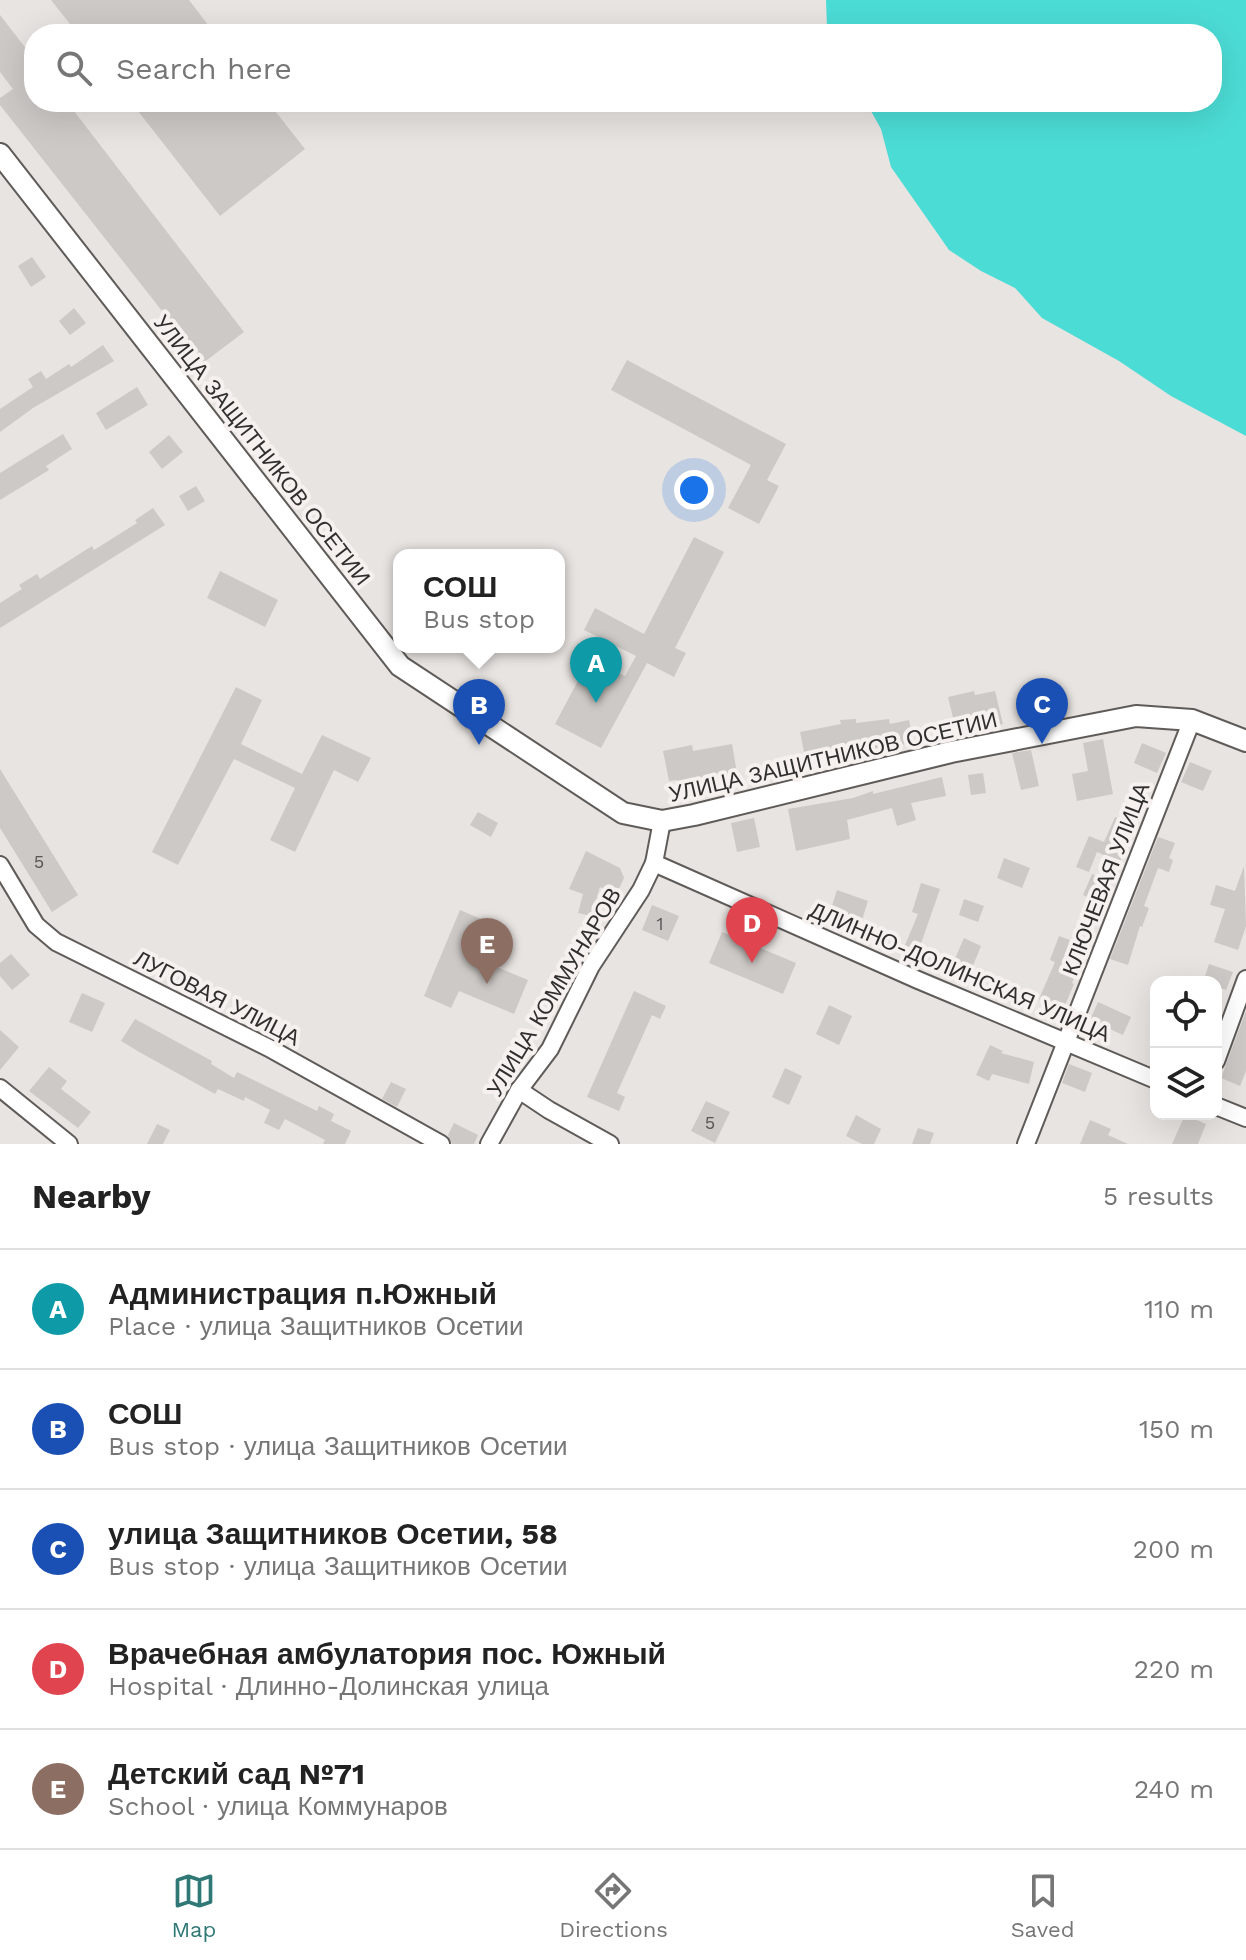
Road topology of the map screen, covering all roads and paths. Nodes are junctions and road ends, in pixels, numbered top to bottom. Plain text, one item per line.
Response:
1 (0, 154) edge
2 (1192, 720) junction
3 (1246, 741) edge
4 (662, 821) junction
5 (654, 863) junction
6 (0, 865) edge
7 (1246, 979) edge
8 (1067, 1041) junction
9 (1221, 1048) edge
10 (1150, 1077) edge
11 (0, 1088) edge
12 (519, 1090) junction
13 (1222, 1108) edge
14 (1246, 1118) edge
15 (69, 1144) edge
16 (441, 1144) edge
17 (489, 1144) edge
18 (610, 1144) edge
19 (1026, 1144) edge

1 - 4 street, УЛИЦА ЗАЩИТНИКОВ ОСЕТИИ
2 - 3 street, УЛИЦА ЗАЩИТНИКОВ ОСЕТИИ
2 - 4 street, УЛИЦА ЗАЩИТНИКОВ ОСЕТИИ
2 - 8 street, КЛЮЧЕВАЯ УЛИЦА
4 - 5 street
5 - 8 street, ДЛИННО-ДОЛИНСКАЯ УЛИЦА
5 - 12 street, УЛИЦА КОММУНАРОВ
6 - 16 street, ЛУГОВАЯ УЛИЦА
7 - 9 street
8 - 10 street, ДЛИННО-ДОЛИНСКАЯ УЛИЦА
8 - 19 street, КЛЮЧЕВАЯ УЛИЦА
11 - 15 street
12 - 17 street, УЛИЦА КОММУНАРОВ
12 - 18 street
13 - 14 street

